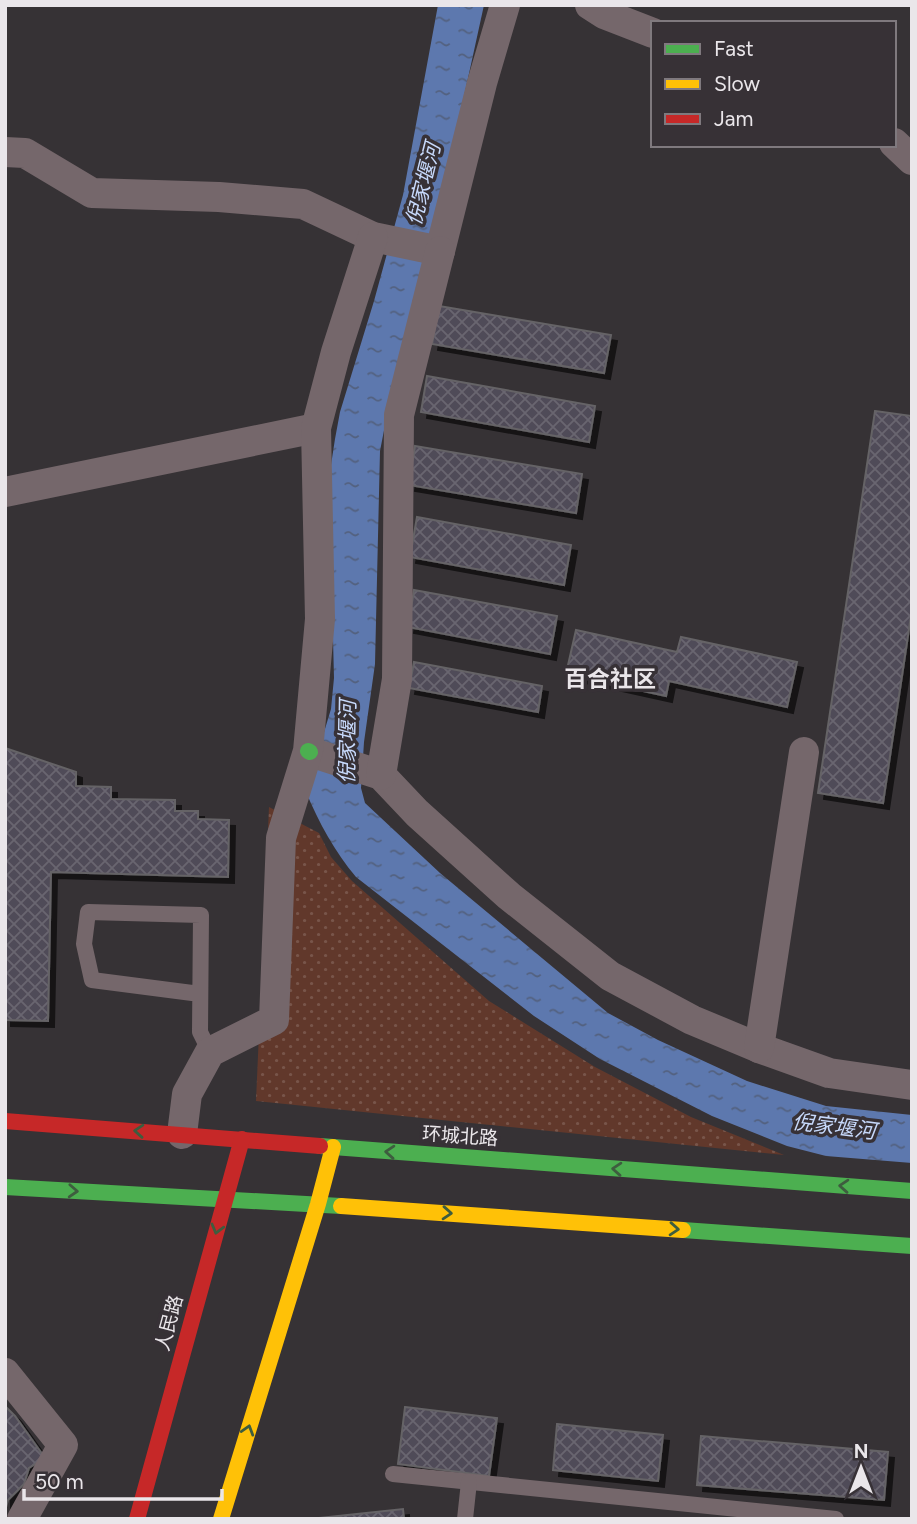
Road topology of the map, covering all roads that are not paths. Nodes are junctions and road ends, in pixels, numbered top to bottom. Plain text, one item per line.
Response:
1 (505, 5) edge
2 (590, 5) edge
3 (651, 32) edge
4 (896, 146) edge
5 (5, 152) edge
6 (912, 160) edge
7 (373, 237) junction
8 (439, 251) junction
9 (316, 428) junction
10 (5, 492) edge
11 (309, 751) junction
12 (804, 752) dead end
13 (380, 774) junction
14 (200, 993) junction
15 (759, 1048) junction
16 (209, 1052) junction
17 (912, 1085) edge
18 (5, 1121) edge
19 (182, 1134) junction
20 (242, 1139) junction
21 (333, 1147) junction
22 (5, 1187) edge
23 (912, 1191) edge
24 (226, 1199) junction
25 (318, 1204) junction
26 (912, 1246) edge
27 (5, 1373) edge
28 (393, 1474) dead end
29 (470, 1482) junction
30 (22, 1519) edge
31 (137, 1519) edge
32 (221, 1519) edge
33 (465, 1519) edge
34 (836, 1519) edge

1 - 8 street
2 - 3 street
4 - 6 street
5 - 7 street
7 - 8 street
7 - 9 street
8 - 13 street
9 - 10 street
9 - 11 street
11 - 13 street
11 - 16 street
12 - 15 street
13 - 15 street
14 - 14 lane
14 - 16 lane
15 - 17 street
16 - 19 street
19 -> 18 main road, 环城北路
19 - 20 main road, 环城北路
20 - 21 main road, 环城北路
20 - 24 main road, 人民路
23 -> 21 main road, 环城北路
21 - 25 main road
22 -> 24 main road
24 - 25 main road
24 -> 31 main road, 人民路
25 -> 26 main road
32 -> 25 main road
27 - 30 street
28 - 29 lane
29 - 33 lane
29 - 34 lane

